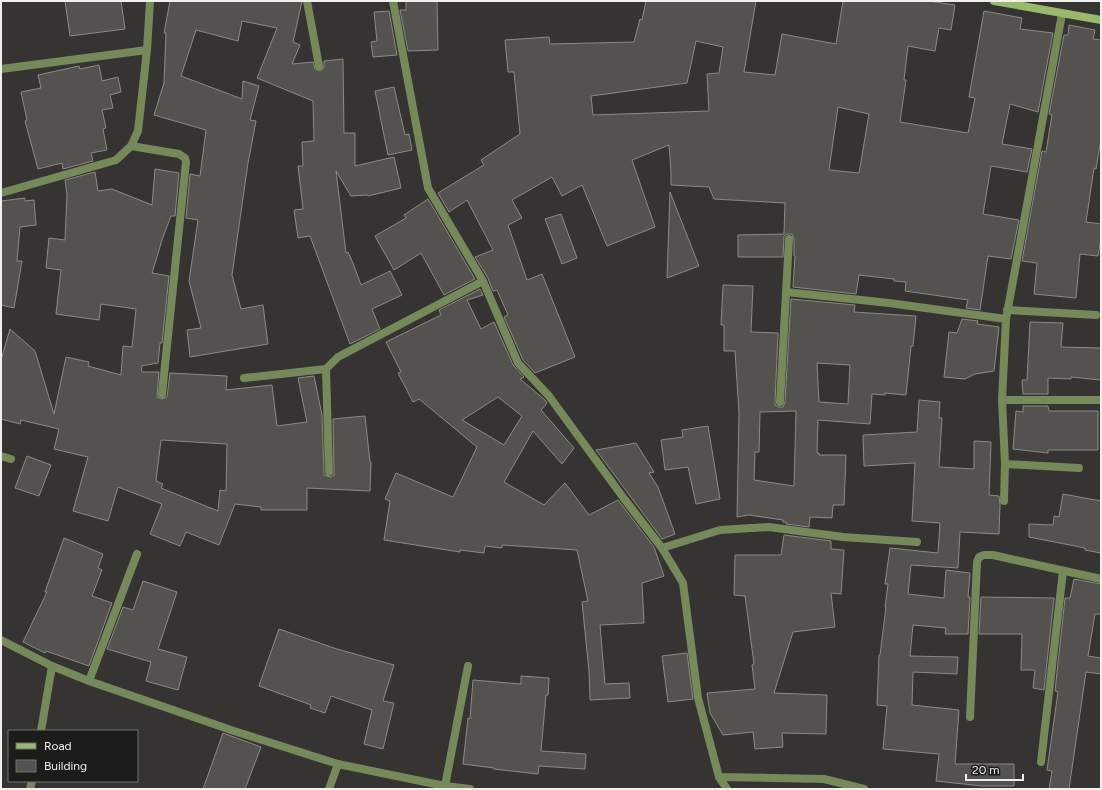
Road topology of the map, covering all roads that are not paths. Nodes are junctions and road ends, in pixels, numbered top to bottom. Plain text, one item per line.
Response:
1 (150, 1) edge
2 (307, 1) edge
3 (393, 1) edge
4 (994, 1) edge
5 (1062, 14) junction
6 (1101, 20) edge
7 (147, 50) junction
8 (319, 66) dead end
9 (1, 69) edge
10 (131, 146) junction
11 (1, 193) edge
12 (789, 239) dead end
13 (483, 281) junction
14 (786, 292) junction
15 (1007, 310) junction
16 (1096, 315) dead end
17 (1006, 319) junction
18 (326, 369) junction
19 (244, 378) dead end
20 (162, 394) dead end
21 (1002, 400) junction
22 (1101, 400) edge
23 (780, 402) dead end
24 (1, 456) edge
25 (11, 459) dead end
26 (1005, 464) junction
27 (1079, 468) dead end
28 (329, 472) dead end
29 (1004, 501) dead end
30 (917, 542) dead end
31 (662, 548) junction
32 (137, 554) dead end
33 (1063, 571) junction
34 (1101, 579) edge
35 (1, 640) edge
36 (52, 666) junction
37 (468, 666) dead end
38 (89, 682) junction
39 (970, 717) dead end
40 (41, 730) edge
41 (1041, 762) dead end
42 (338, 764) junction
43 (720, 776) junction
44 (445, 786) junction
45 (328, 789) edge
46 (470, 789) edge
47 (727, 789) edge
48 (864, 789) edge

1 - 7 street
2 - 8 street
3 - 13 street
4 - 5 main road
5 - 6 main road
5 - 15 street
7 - 9 street
7 - 10 street
10 - 11 street
10 - 20 street
12 - 14 street
13 - 18 street
13 - 31 street
14 - 17 street
14 - 23 street
15 - 16 street
15 - 17 street
17 - 21 street
18 - 19 street
18 - 28 street
21 - 22 street
21 - 26 street
24 - 25 street
26 - 27 street
26 - 29 street
30 - 31 street
31 - 43 street
32 - 38 street
33 - 34 street
33 - 39 street
33 - 41 street
35 - 36 street
36 - 38 street
36 - 40 street
37 - 44 street
38 - 42 street
42 - 44 street
42 - 45 street
43 - 47 street
43 - 48 street
44 - 46 street

